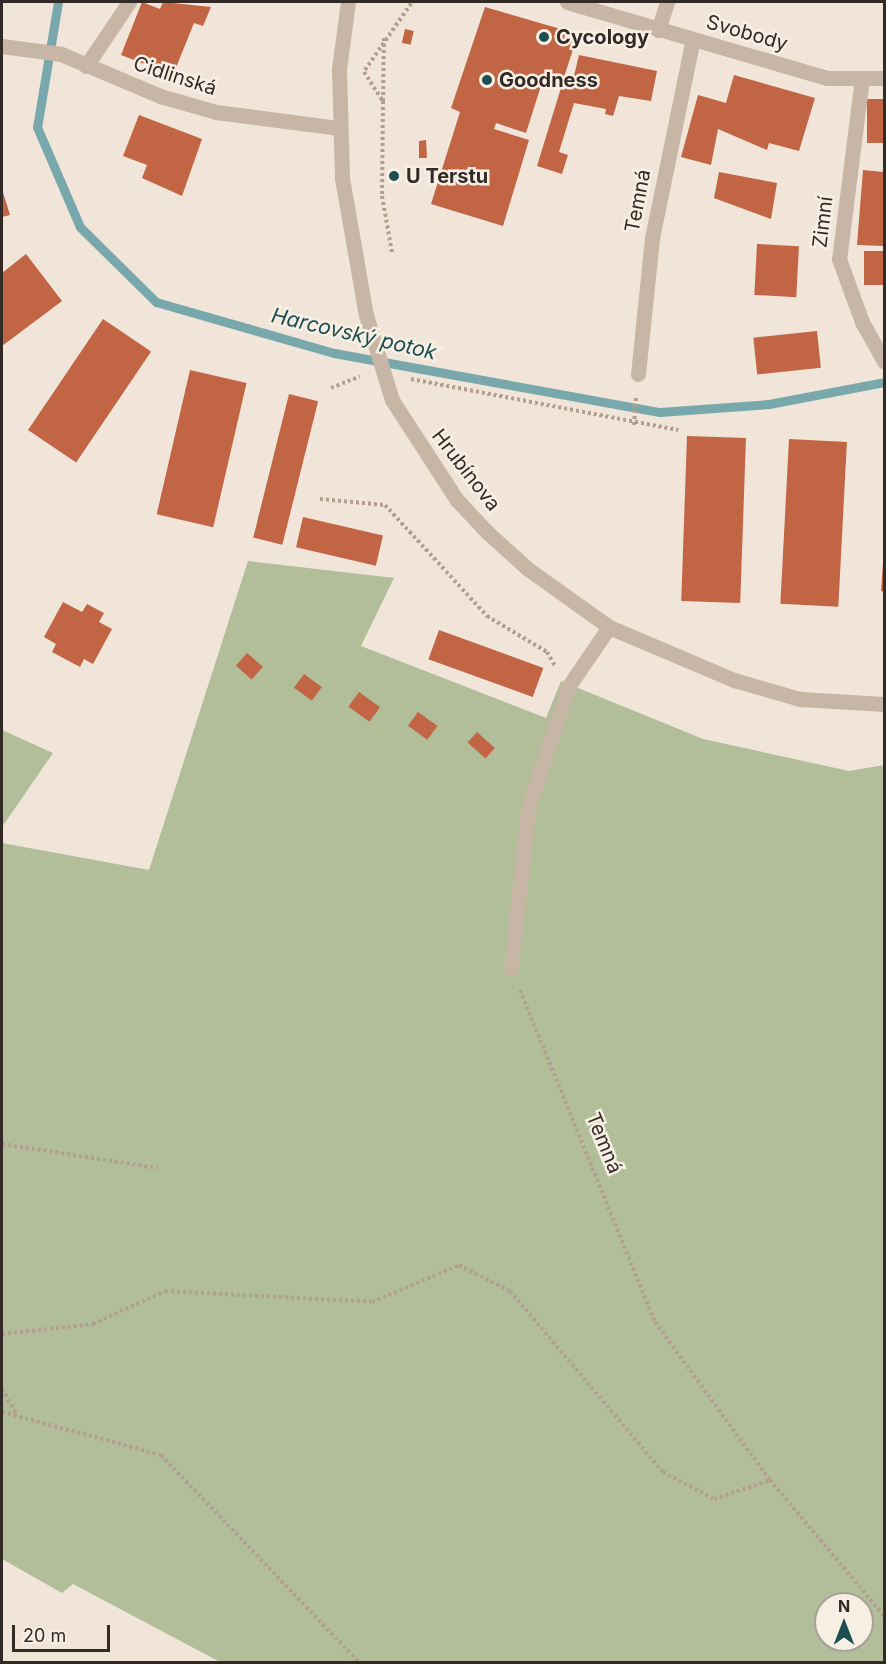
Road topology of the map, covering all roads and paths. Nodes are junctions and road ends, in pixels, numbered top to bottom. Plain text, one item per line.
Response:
1 (129, 2) edge
2 (348, 2) edge
3 (412, 2) edge
4 (567, 2) edge
5 (667, 2) edge
6 (658, 30) junction
7 (384, 37) junction
8 (693, 39) junction
9 (2, 46) edge
10 (86, 66) junction
11 (339, 69) junction
12 (364, 72) junction
13 (862, 78) junction
14 (885, 78) edge
15 (383, 101) junction
16 (340, 128) junction
17 (392, 253) dead end
18 (884, 360) edge
19 (369, 372) dead end
20 (638, 374) dead end
21 (408, 379) dead end
22 (331, 388) dead end
23 (678, 430) dead end
24 (320, 499) dead end
25 (609, 627) junction
26 (568, 687) junction
27 (885, 704) edge
28 (511, 968) joint
29 (2, 1144) edge
30 (157, 1168) dead end
31 (2, 1334) edge
32 (2, 1389) edge
33 (2, 1412) edge
34 (16, 1413) junction
35 (770, 1480) junction
36 (885, 1616) edge
37 (359, 1662) edge

1 - 10 street
2 - 11 street, Hrubínova
3 - 7 path
4 - 6 street, Svobody
5 - 6 street
6 - 8 street, Svobody
7 - 12 path
7 - 15 path
8 - 13 street, Svobody
8 - 20 street, Temná
9 - 10 street, Cidlinská
10 - 16 street, Cidlinská
11 - 12 path
11 - 16 street, Hrubínova
12 - 15 path
13 - 14 street, Svobody
13 - 18 street, Zimní
15 - 17 path
16 - 25 street, Hrubínova, bridge
19 - 22 path
21 - 23 path
24 - 26 path
25 - 26 street
25 - 27 street, Hrubínova
26 - 28 street
28 - 35 path, Temná
29 - 30 path
31 - 35 path
32 - 34 path
33 - 34 path
34 - 37 path
35 - 36 path, Temná

